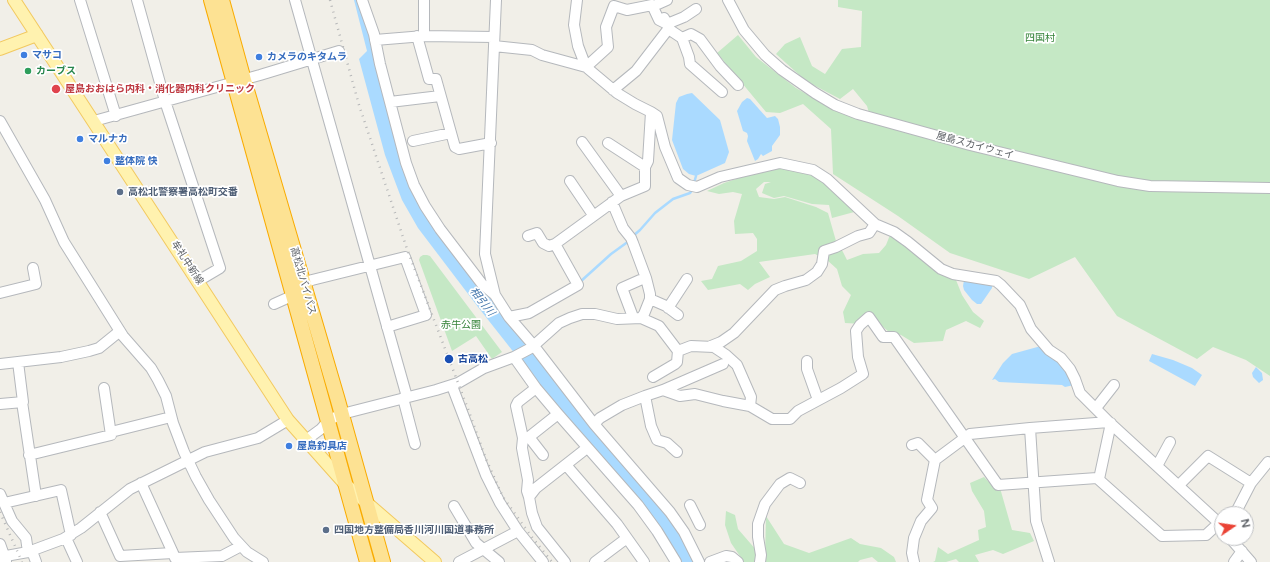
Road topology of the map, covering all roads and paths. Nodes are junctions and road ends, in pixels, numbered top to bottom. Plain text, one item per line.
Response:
1 (14, 0) edge
2 (80, 0) edge
3 (137, 0) edge
4 (211, 0) edge
5 (222, 0) edge
6 (295, 0) edge
7 (362, 0) edge
8 (424, 0) edge
9 (496, 0) edge
10 (577, 0) edge
11 (728, 0) edge
12 (660, 1) edge
13 (696, 9) dead end
14 (668, 26) junction
15 (37, 35) junction
16 (420, 36) junction
17 (682, 38) junction
18 (375, 40) junction
19 (494, 41) junction
20 (0, 49) edge
21 (339, 51) dead end
22 (312, 59) junction
23 (586, 67) junction
24 (239, 81) junction
25 (738, 85) dead end
26 (613, 90) junction
27 (722, 92) dead end
28 (440, 96) junction
29 (165, 101) junction
30 (390, 102) junction
31 (651, 112) junction
32 (116, 116) junction
33 (0, 121) edge
34 (94, 121) junction
35 (451, 133) junction
36 (4, 137) edge
37 (413, 141) dead end
38 (582, 142) dead end
39 (491, 143) junction
40 (608, 143) dead end
41 (646, 166) junction
42 (570, 181) dead end
43 (1270, 188) edge
44 (621, 196) junction
45 (612, 202) junction
46 (593, 215) junction
47 (875, 224) junction
48 (528, 236) dead end
49 (555, 244) junction
50 (370, 266) junction
51 (33, 268) dead end
52 (687, 279) dead end
53 (640, 280) dead end
54 (198, 281) junction
55 (304, 283) junction
56 (0, 293) edge
57 (294, 295) junction
58 (496, 295) junction
59 (650, 299) junction
60 (274, 304) dead end
61 (668, 308) junction
62 (678, 315) dead end
63 (510, 317) junction
64 (637, 317) junction
65 (387, 327) junction
66 (120, 331) junction
67 (711, 346) junction
68 (533, 347) junction
69 (678, 351) junction
70 (516, 356) junction
71 (808, 361) dead end
72 (18, 362) junction
73 (0, 364) edge
74 (723, 364) dead end
75 (653, 377) dead end
76 (1114, 385) dead end
77 (452, 386) junction
78 (104, 388) dead end
79 (536, 388) junction
80 (662, 390) junction
81 (645, 396) junction
82 (405, 398) junction
83 (818, 400) junction
84 (22, 402) junction
85 (0, 404) edge
86 (750, 406) junction
87 (1096, 408) junction
88 (342, 414) junction
89 (558, 414) junction
90 (171, 417) junction
91 (288, 420) junction
92 (328, 420) junction
93 (1110, 422) junction
94 (594, 424) junction
95 (1030, 428) junction
96 (111, 432) junction
97 (526, 438) junction
98 (965, 438) junction
99 (306, 440) junction
100 (1170, 442) dead end
101 (415, 444) dead end
102 (912, 445) dead end
103 (587, 448) junction
104 (677, 452) dead end
105 (29, 455) junction
106 (543, 455) dead end
107 (188, 460) junction
108 (935, 460) junction
109 (1268, 462) dead end
110 (566, 465) junction
111 (1158, 466) junction
112 (1099, 479) junction
113 (1034, 481) junction
114 (800, 482) dead end
115 (1251, 483) junction
116 (141, 484) junction
117 (345, 484) junction
118 (1178, 485) junction
119 (36, 496) junction
120 (529, 496) junction
121 (2, 499) edge
122 (366, 502) junction
123 (454, 506) dead end
124 (1239, 506) edge
125 (100, 512) junction
126 (1214, 518) edge
127 (676, 520) junction
128 (700, 525) dead end
129 (1214, 530) edge
130 (518, 531) junction
131 (68, 536) junction
132 (627, 538) junction
133 (0, 544) edge
134 (240, 546) junction
135 (1238, 546) edge
136 (483, 548) junction
137 (1242, 550) junction
138 (30, 552) junction
139 (4, 558) edge
140 (174, 558) edge
141 (203, 559) edge
142 (36, 562) edge
143 (76, 562) edge
144 (263, 562) edge
145 (367, 562) edge
146 (383, 562) edge
147 (435, 562) edge
148 (459, 562) edge
149 (499, 562) edge
150 (543, 562) edge
151 (565, 562) edge
152 (595, 562) edge
153 (644, 562) edge
154 (676, 562) edge
155 (699, 562) edge
156 (710, 562) edge
157 (738, 562) edge
158 (760, 562) edge
159 (914, 562) edge
160 (1049, 562) edge
161 (1234, 562) edge
162 (1251, 562) edge

1 - 15 main road, 牟礼中新線
2 - 32 street
3 - 29 street
4 - 24 highway, 高松北バイパス
5 - 24 highway, 高松北バイパス
6 - 22 street
7 - 18 street
8 - 16 street
9 - 19 street
10 - 23 street
11 - 43 street, 屋島スカイウェイ
12 - 14 street
13 - 14 street
14 - 17 street
14 - 23 street
14 - 26 street
15 - 20 main road
15 - 34 main road, 牟礼中新線
16 - 18 street
16 - 19 street
16 - 28 street
17 - 25 street
17 - 27 street
18 - 30 street
19 - 23 street
19 - 39 street
21 - 22 street
22 - 24 street
22 - 50 street
23 - 26 street
24 - 29 street
24 - 55 highway, 高松北バイパス
24 - 57 highway, 高松北バイパス
26 - 31 street
28 - 30 street
28 - 35 street
29 - 32 street
29 - 54 street
30 - 58 street
31 - 41 street
31 - 47 street
32 - 34 street
33 - 36 street
34 - 54 main road, 牟礼中新線
35 - 37 street
35 - 39 street
36 - 66 street
38 - 44 street
39 - 58 street
40 - 41 street
41 - 44 street
42 - 46 street
44 - 45 street
45 - 46 street
45 - 59 street
46 - 49 street
47 - 67 street
47 - 87 street
48 - 49 street
49 - 63 street
50 - 55 street
50 - 65 street
50 - 65 street
51 - 56 street
52 - 61 street
53 - 64 street
54 - 91 main road, 牟礼中新線
55 - 57 street
55 - 88 highway, 高松北バイパス
57 - 60 street
57 - 92 highway, 高松北バイパス
58 - 63 street
59 - 61 street
59 - 64 street
61 - 62 street
63 - 68 street
64 - 68 street
64 - 69 street
65 - 82 street
66 - 72 street
66 - 90 street
67 - 69 street
67 - 86 street
68 - 70 street
68 - 94 street
69 - 75 street
70 - 77 street
70 - 79 street
71 - 83 street
72 - 73 street
72 - 84 street
74 - 80 street
76 - 87 street
77 - 82 street
77 - 130 street
78 - 96 street
79 - 89 street
79 - 97 street
80 - 81 street
80 - 86 street
81 - 94 street
81 - 104 street
82 - 88 street
82 - 101 street
83 - 86 street
83 - 98 street
84 - 85 street
84 - 105 street
87 - 93 street
88 - 92 street
88 - 122 highway, 高松北バイパス
89 - 97 street
89 - 103 street
90 - 96 street
90 - 107 street
91 - 99 main road, 牟礼中新線
91 - 107 street
92 - 99 street
92 - 117 highway, 高松北バイパス
93 - 95 street
93 - 111 street
93 - 112 street
94 - 127 street
95 - 98 street
95 - 113 street
96 - 105 street
97 - 106 street
97 - 120 street
98 - 108 street
98 - 113 street
99 - 117 main road, 牟礼中新線
100 - 111 street
102 - 108 street
103 - 110 street
103 - 154 street
105 - 119 street
107 - 116 street
107 - 134 street
108 - 159 street
109 - 115 street
110 - 120 street
110 - 132 street
111 - 118 street
112 - 113 street
112 - 129 street
113 - 160 street
114 - 158 street
115 - 118 street
115 - 124 street
116 - 125 street
116 - 140 street
117 - 122 main road, 牟礼中新線
117 - 145 highway, 高松北バイパス
118 - 126 street
119 - 121 street
119 - 131 street
120 - 151 street
121 - 138 street
122 - 146 highway, 高松北バイパス
122 - 147 main road, 牟礼中新線
123 - 136 street
125 - 131 street
125 - 140 street
127 - 128 street
127 - 155 street
130 - 136 street
130 - 150 street
131 - 138 street
131 - 143 street
132 - 152 street
132 - 153 street
133 - 139 street
134 - 141 street
134 - 144 street
135 - 137 street
136 - 148 street
136 - 149 street
137 - 161 street
137 - 162 street
138 - 139 street
138 - 142 street
140 - 141 street
156 - 157 street

